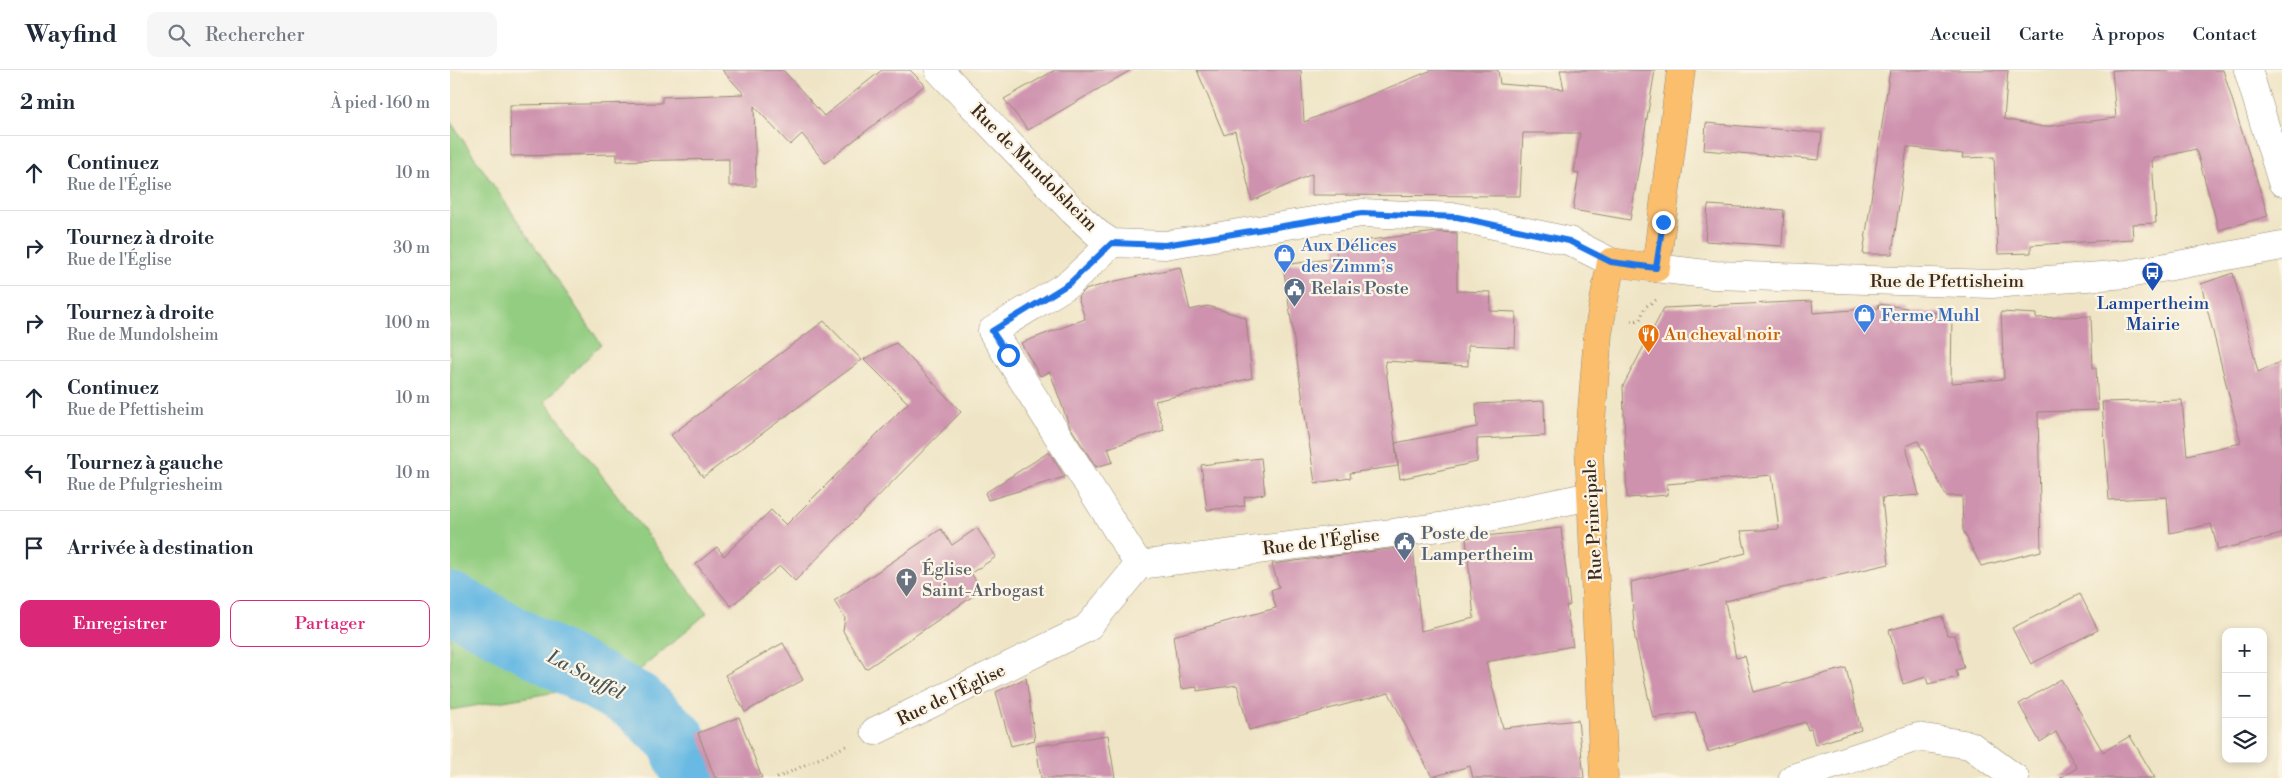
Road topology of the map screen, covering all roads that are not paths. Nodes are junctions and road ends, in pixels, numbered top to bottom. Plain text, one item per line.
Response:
1 (939, 70) edge
2 (1681, 70) edge
3 (2248, 70) edge
4 (2282, 182) edge
5 (1112, 243) junction
6 (2282, 246) edge
7 (1611, 262) junction
8 (1656, 268) junction
9 (1592, 496) junction
10 (1139, 565) junction
11 (875, 731) road end
12 (1604, 778) edge
13 (1793, 778) edge
14 (2015, 778) edge

1 - 5 street, Rue de Mundolsheim
2 - 8 main road
3 - 4 street
5 - 7 street, Rue de Mundolsheim
5 - 10 street
6 - 8 street, Rue de Pfettisheim
7 - 8 main road, Rue de Pfettisheim
7 - 9 main road, Rue Principale
9 - 10 street, Rue de l'Église
9 - 12 main road, Rue Principale
10 - 11 street, Rue de l'Église
13 - 14 street

